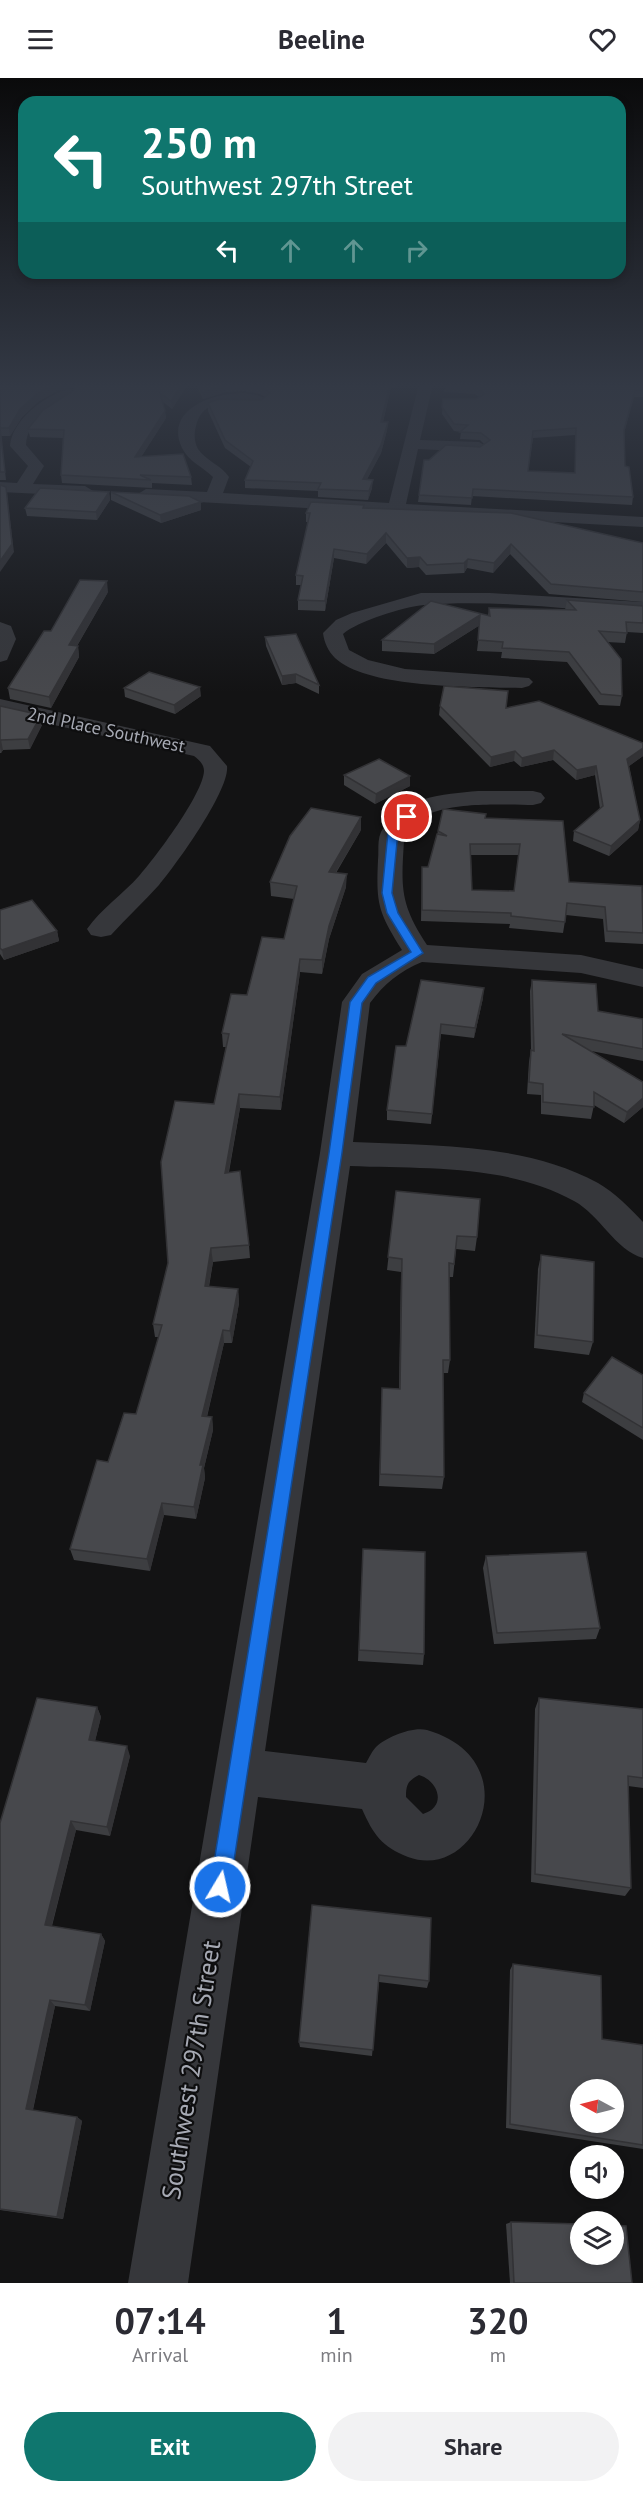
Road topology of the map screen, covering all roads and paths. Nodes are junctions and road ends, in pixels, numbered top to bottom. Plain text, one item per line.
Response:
1 (0, 487) edge
2 (217, 487) edge
3 (401, 487) edge
4 (21, 488) joint
5 (100, 492) edge
6 (134, 494) edge
7 (213, 498) junction
8 (396, 508) junction
9 (643, 522) edge
10 (379, 590) dead end
11 (400, 604) junction
12 (643, 608) edge
13 (2, 629) edge
14 (0, 656) edge
15 (522, 682) dead end
16 (0, 705) edge
17 (533, 798) dead end
18 (101, 928) dead end
19 (418, 953) junction
20 (643, 978) edge
21 (336, 1153) junction
22 (643, 1245) edge
23 (238, 1771) junction
24 (381, 1788) dead end
25 (158, 2283) edge

1 - 4 street
2 - 7 street
3 - 8 street
4 - 5 street
6 - 7 street
7 - 8 street
8 - 9 street
10 - 11 street
11 - 12 street
11 - 15 street
13 - 14 street
16 - 18 street, 2nd Place Southwest
17 - 19 street
19 - 20 street
19 - 21 street, Southwest 297th Street
21 - 22 street
21 - 23 street, Southwest 297th Street
23 - 24 street
23 - 25 street, Southwest 297th Street

